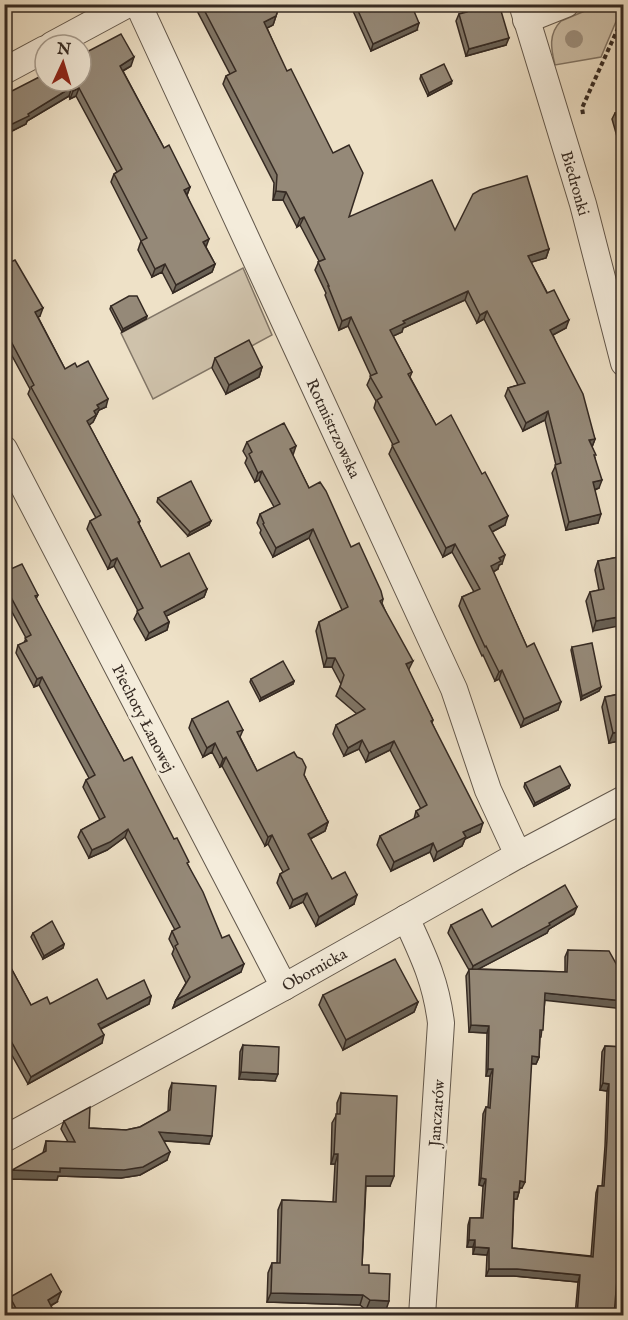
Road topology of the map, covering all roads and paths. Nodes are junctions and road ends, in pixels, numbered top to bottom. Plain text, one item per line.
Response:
1 (128, 4) edge
2 (138, 4) edge
3 (566, 4) edge
4 (524, 12) edge
5 (624, 15) edge
6 (74, 33) edge
7 (33, 55) edge
8 (4, 70) edge
9 (584, 118) dead end
10 (624, 363) edge
11 (4, 449) edge
12 (624, 799) edge
13 (518, 855) junction
14 (406, 918) junction
15 (284, 987) junction
16 (4, 1138) edge
17 (422, 1316) edge

1 - 6 street
2 - 13 street, Rotmistrzowska
3 - 4 street
4 - 10 street, Biedronki
5 - 9 path
7 - 8 street
11 - 15 street, Piechoty Łanowej
12 - 13 street, Obornicka
13 - 14 street, Obornicka
14 - 15 street, Obornicka
14 - 17 street, Janczarów
15 - 16 street, Obornicka

